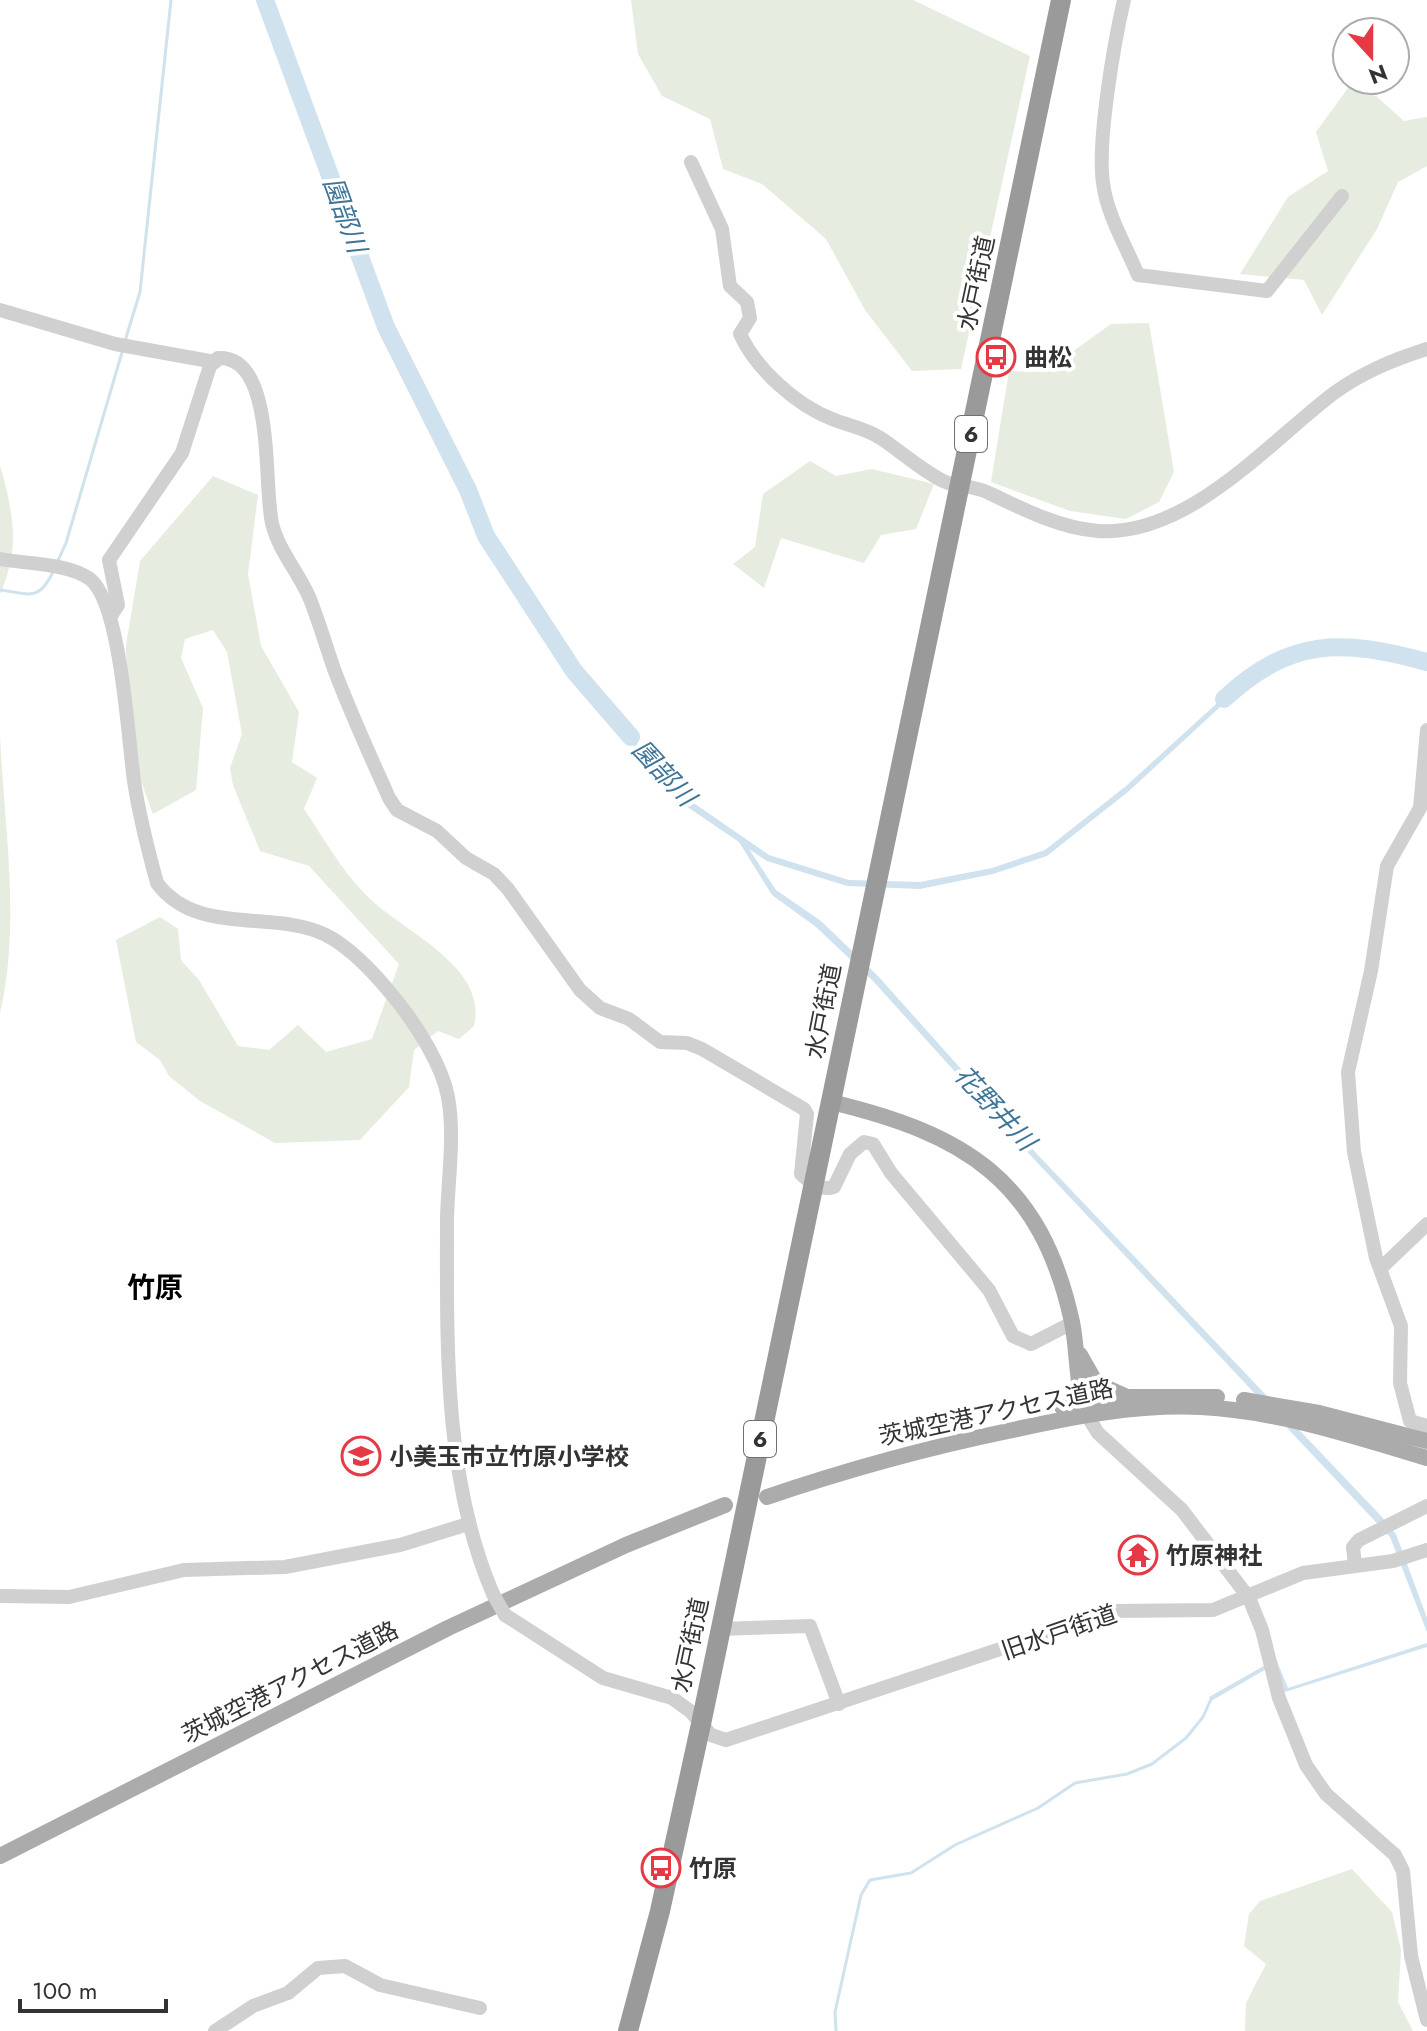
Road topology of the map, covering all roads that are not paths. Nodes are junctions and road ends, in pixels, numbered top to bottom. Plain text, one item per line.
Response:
1 (1061, 0) edge
2 (1124, 0) edge
3 (691, 162) dead end
4 (1342, 196) dead end
5 (0, 310) edge
6 (1427, 349) edge
7 (215, 362) junction
8 (961, 484) junction
9 (0, 559) edge
10 (110, 617) junction
11 (1427, 730) edge
12 (831, 1102) junction
13 (815, 1186) junction
14 (1427, 1224) edge
15 (1381, 1268) junction
16 (1072, 1323) junction
17 (1075, 1342) junction
18 (1127, 1397) junction
19 (1084, 1409) junction
20 (1427, 1426) edge
21 (1427, 1441) edge
22 (1427, 1458) edge
23 (767, 1493) dead end
24 (1427, 1506) edge
25 (726, 1508) dead end
26 (468, 1524) junction
27 (1420, 1556) edge
28 (1355, 1565) junction
29 (0, 1596) edge
30 (1249, 1598) junction
31 (720, 1629) junction
32 (839, 1704) junction
33 (701, 1724) junction
34 (0, 1856) edge
35 (480, 2008) dead end
36 (1427, 2020) edge
37 (215, 2031) edge
38 (628, 2031) edge

1 - 8 highway, 水戸街道 / 6
2 - 4 street
3 - 8 street
5 - 7 street
6 - 8 street
7 - 10 street
7 - 13 street
8 - 12 highway, 水戸街道 / 6
9 - 10 street
10 - 26 street
11 - 15 street
12 - 13 highway, 水戸街道 / 6
12 - 16 main road
13 - 16 street
13 - 31 highway, 水戸街道 / 6
14 - 15 street
15 - 20 street
16 - 17 main road
17 - 18 main road
17 - 19 main road
18 - 19 main road, 茨城空港アクセス道路
18 - 21 main road, 茨城空港アクセス道路
19 - 22 main road, 茨城空港アクセス道路
19 - 23 main road, 茨城空港アクセス道路
19 - 30 street
24 - 28 street
25 - 34 main road, 茨城空港アクセス道路
26 - 29 street
26 - 33 street, bridge
27 - 28 street, 旧水戸街道
28 - 30 street, 旧水戸街道
30 - 32 street, 旧水戸街道
30 - 36 street
31 - 32 street
31 - 33 highway, 水戸街道 / 6
32 - 33 street, 旧水戸街道
33 - 38 highway, 水戸街道 / 6
35 - 37 street

